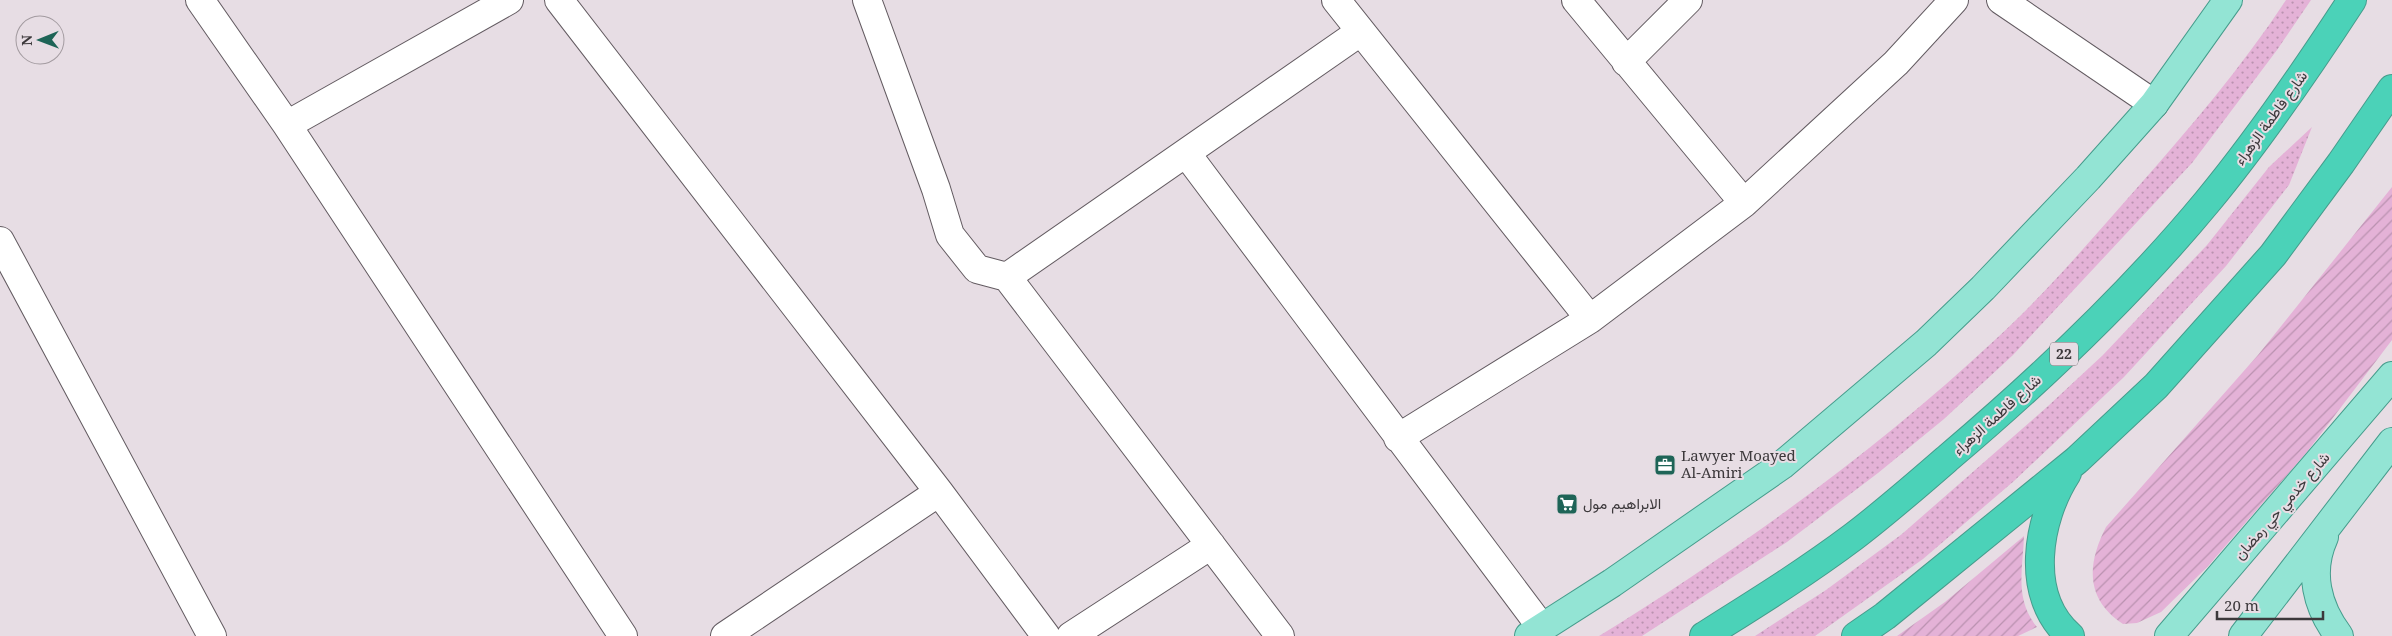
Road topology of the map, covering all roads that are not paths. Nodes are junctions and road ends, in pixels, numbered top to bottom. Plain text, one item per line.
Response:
1 (200, 0) edge
2 (560, 0) edge
3 (867, 0) edge
4 (1336, 0) edge
5 (1576, 0) edge
6 (1688, 0) edge
7 (1954, 0) edge
8 (2001, 0) edge
9 (2228, 0) edge
10 (2352, 0) edge
11 (498, 3) edge
12 (1360, 32) junction
13 (1626, 62) junction
14 (2392, 89) edge
15 (2154, 104) junction
16 (287, 125) junction
17 (1186, 153) junction
18 (1744, 203) junction
19 (0, 241) edge
20 (1007, 277) junction
21 (1590, 319) junction
22 (2392, 376) edge
23 (1398, 438) junction
24 (2392, 442) edge
25 (2077, 460) junction
26 (939, 492) junction
27 (2335, 516) junction
28 (1211, 545) junction
29 (1536, 632) edge
30 (2170, 635) edge
31 (212, 636) edge
32 (622, 636) edge
33 (724, 636) edge
34 (1046, 636) edge
35 (1071, 636) edge
36 (1280, 636) edge
37 (1704, 636) edge
38 (1856, 636) edge
39 (2070, 636) edge
40 (2243, 636) edge
41 (2339, 636) edge

1 - 16 street
2 - 26 street
3 - 20 street
4 - 12 street
5 - 13 street
6 - 13 street
7 - 18 street
8 - 15 street
9 - 15 main road
10 - 37 highway, شارع فاطمة الزهراء / 22
11 - 16 street
12 - 17 street
12 - 21 street
13 - 18 street
14 - 25 highway
15 - 29 main road
16 - 32 street
17 - 20 street
17 - 23 street
18 - 21 street
19 - 31 street
20 - 28 street
21 - 23 street
22 - 30 main road, شارع خدمي حي رمضان
23 - 29 street
24 - 27 main road
25 - 38 highway
25 - 39 highway
26 - 33 street
26 - 34 street
27 - 40 main road
27 - 41 main road
28 - 35 street
28 - 36 street

